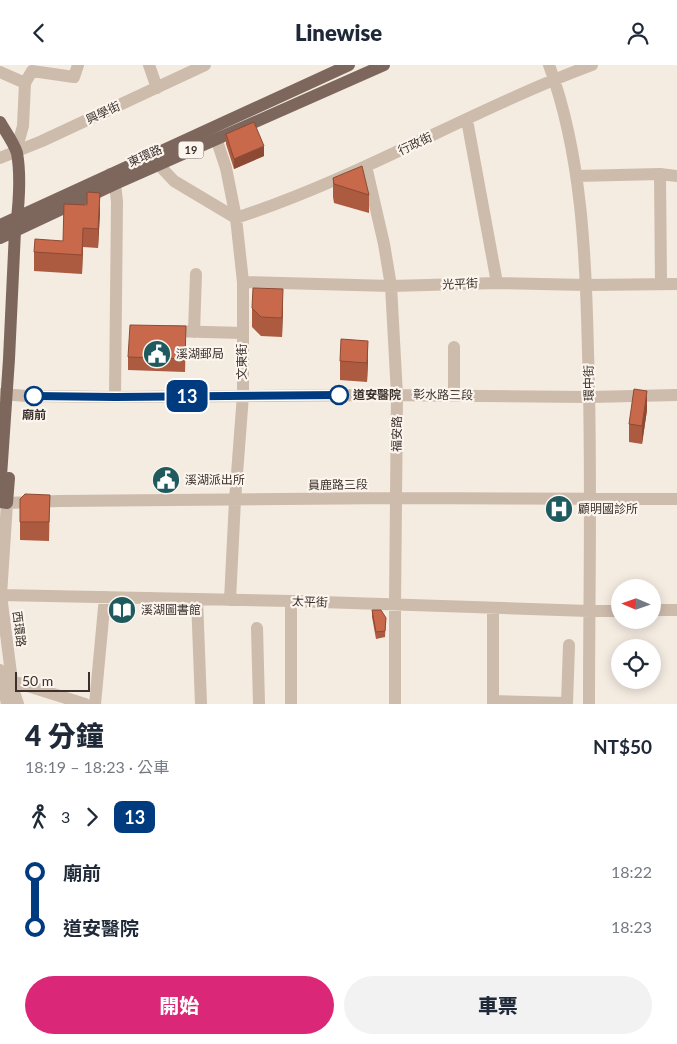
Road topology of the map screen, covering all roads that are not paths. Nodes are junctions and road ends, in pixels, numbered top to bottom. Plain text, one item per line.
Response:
1 (78, 65) edge
2 (149, 65) edge
3 (205, 65) edge
4 (349, 65) edge
5 (384, 65) edge
6 (549, 65) edge
7 (592, 65) edge
8 (0, 72) edge
9 (554, 79) junction
10 (26, 83) junction
11 (157, 88) junction
12 (467, 120) junction
13 (0, 122) edge
14 (215, 133) junction
15 (16, 151) junction
16 (0, 158) edge
17 (158, 164) junction
18 (366, 166) junction
19 (660, 174) junction
20 (677, 175) edge
21 (576, 176) junction
22 (112, 179) junction
23 (236, 218) junction
24 (0, 225) edge
25 (18, 225) junction
26 (0, 238) edge
27 (196, 273) dead end
28 (243, 282) junction
29 (498, 283) junction
30 (661, 284) junction
31 (677, 284) edge
32 (586, 285) junction
33 (391, 287) junction
34 (155, 331) edge
35 (194, 332) junction
36 (242, 333) junction
37 (454, 347) dead end
38 (7, 394) edge
39 (242, 395) junction
40 (398, 395) junction
41 (454, 395) junction
42 (677, 395) edge
43 (115, 397) junction
44 (590, 397) junction
45 (0, 491) edge
46 (395, 498) junction
47 (590, 499) junction
48 (677, 499) edge
49 (235, 500) junction
50 (4, 503) edge
51 (0, 595) edge
52 (105, 597) junction
53 (197, 599) junction
54 (230, 600) junction
55 (291, 601) junction
56 (395, 605) junction
57 (494, 608) junction
58 (661, 610) edge
59 (677, 610) edge
60 (589, 611) junction
61 (611, 611) edge
62 (257, 628) dead end
63 (570, 645) dead end
64 (0, 670) edge
65 (12, 681) junction
66 (493, 702) edge
67 (7, 704) edge
68 (18, 704) edge
69 (85, 704) edge
70 (95, 704) edge
71 (201, 704) edge
72 (259, 704) edge
73 (291, 704) edge
74 (395, 704) edge
75 (589, 704) edge

1 - 10 street
2 - 11 street
3 - 11 street, 興學街
4 - 14 main road, 東環路 / 19
5 - 14 main road, 東環路 / 19
6 - 9 street, 環中街
7 - 9 street, 行政街
8 - 10 street
9 - 12 street, 行政街
9 - 21 street, 環中街
10 - 15 street
11 - 15 street, 興學街
12 - 18 street, 行政街
12 - 29 street
13 - 15 main road
14 - 17 main road, 東環路 / 19
14 - 22 main road, 東環路 / 19
14 - 23 street, 文東街
15 - 16 street, 興學街
15 - 25 main road, 西環路
17 - 22 main road, 東環路 / 19
17 - 23 street
18 - 23 street, 行政街
18 - 33 street, 福安路
19 - 20 street
19 - 21 street
19 - 30 street
21 - 32 street, 環中街
22 - 25 main road, 東環路 / 19
22 - 43 street
23 - 28 street, 文東街
24 - 25 main road, 東環路 / 19
25 - 26 main road, 東環路 / 19
25 - 38 main road, 西環路
27 - 35 street
28 - 33 street, 光平街
28 - 36 street, 文東街
29 - 32 street, 光平街
29 - 33 street, 光平街
30 - 31 street, 光平街
30 - 32 street, 光平街
32 - 44 street, 環中街
33 - 40 street, 福安路
34 - 35 street
35 - 36 street
36 - 39 street, 文東街
37 - 41 street
38 - 43 street, 彰水路三段
38 - 45 main road, 西環路
38 - 50 main road, 西環路
39 - 40 street, 彰水路三段
39 - 43 street, 彰水路三段
39 - 49 street, 文東街
40 - 41 street, 彰水路三段
40 - 46 street, 福安路
41 - 44 street, 彰水路三段
42 - 44 street, 彰水路三段
44 - 47 street, 環中街
46 - 47 street, 員鹿路三段
46 - 49 street, 員鹿路三段
46 - 56 street, 福安路
47 - 48 street, 員鹿路三段
47 - 60 street, 環中街
49 - 50 street, 員鹿路三段
49 - 54 street, 文東街
50 - 51 street, 西環路
51 - 52 street, 太平街
51 - 65 street, 西環路
52 - 53 street, 太平街
52 - 70 street
53 - 54 street, 太平街
53 - 71 street
54 - 55 street, 太平街
55 - 56 street, 太平街
55 - 73 street
56 - 57 street, 太平街
56 - 74 street, 福安路
57 - 60 street, 太平街
57 - 66 street
58 - 59 street
60 - 61 street, 太平街
60 - 75 street, 環中街
62 - 72 street
63 - 66 street
64 - 67 street
65 - 68 street, 西環路
65 - 69 street

